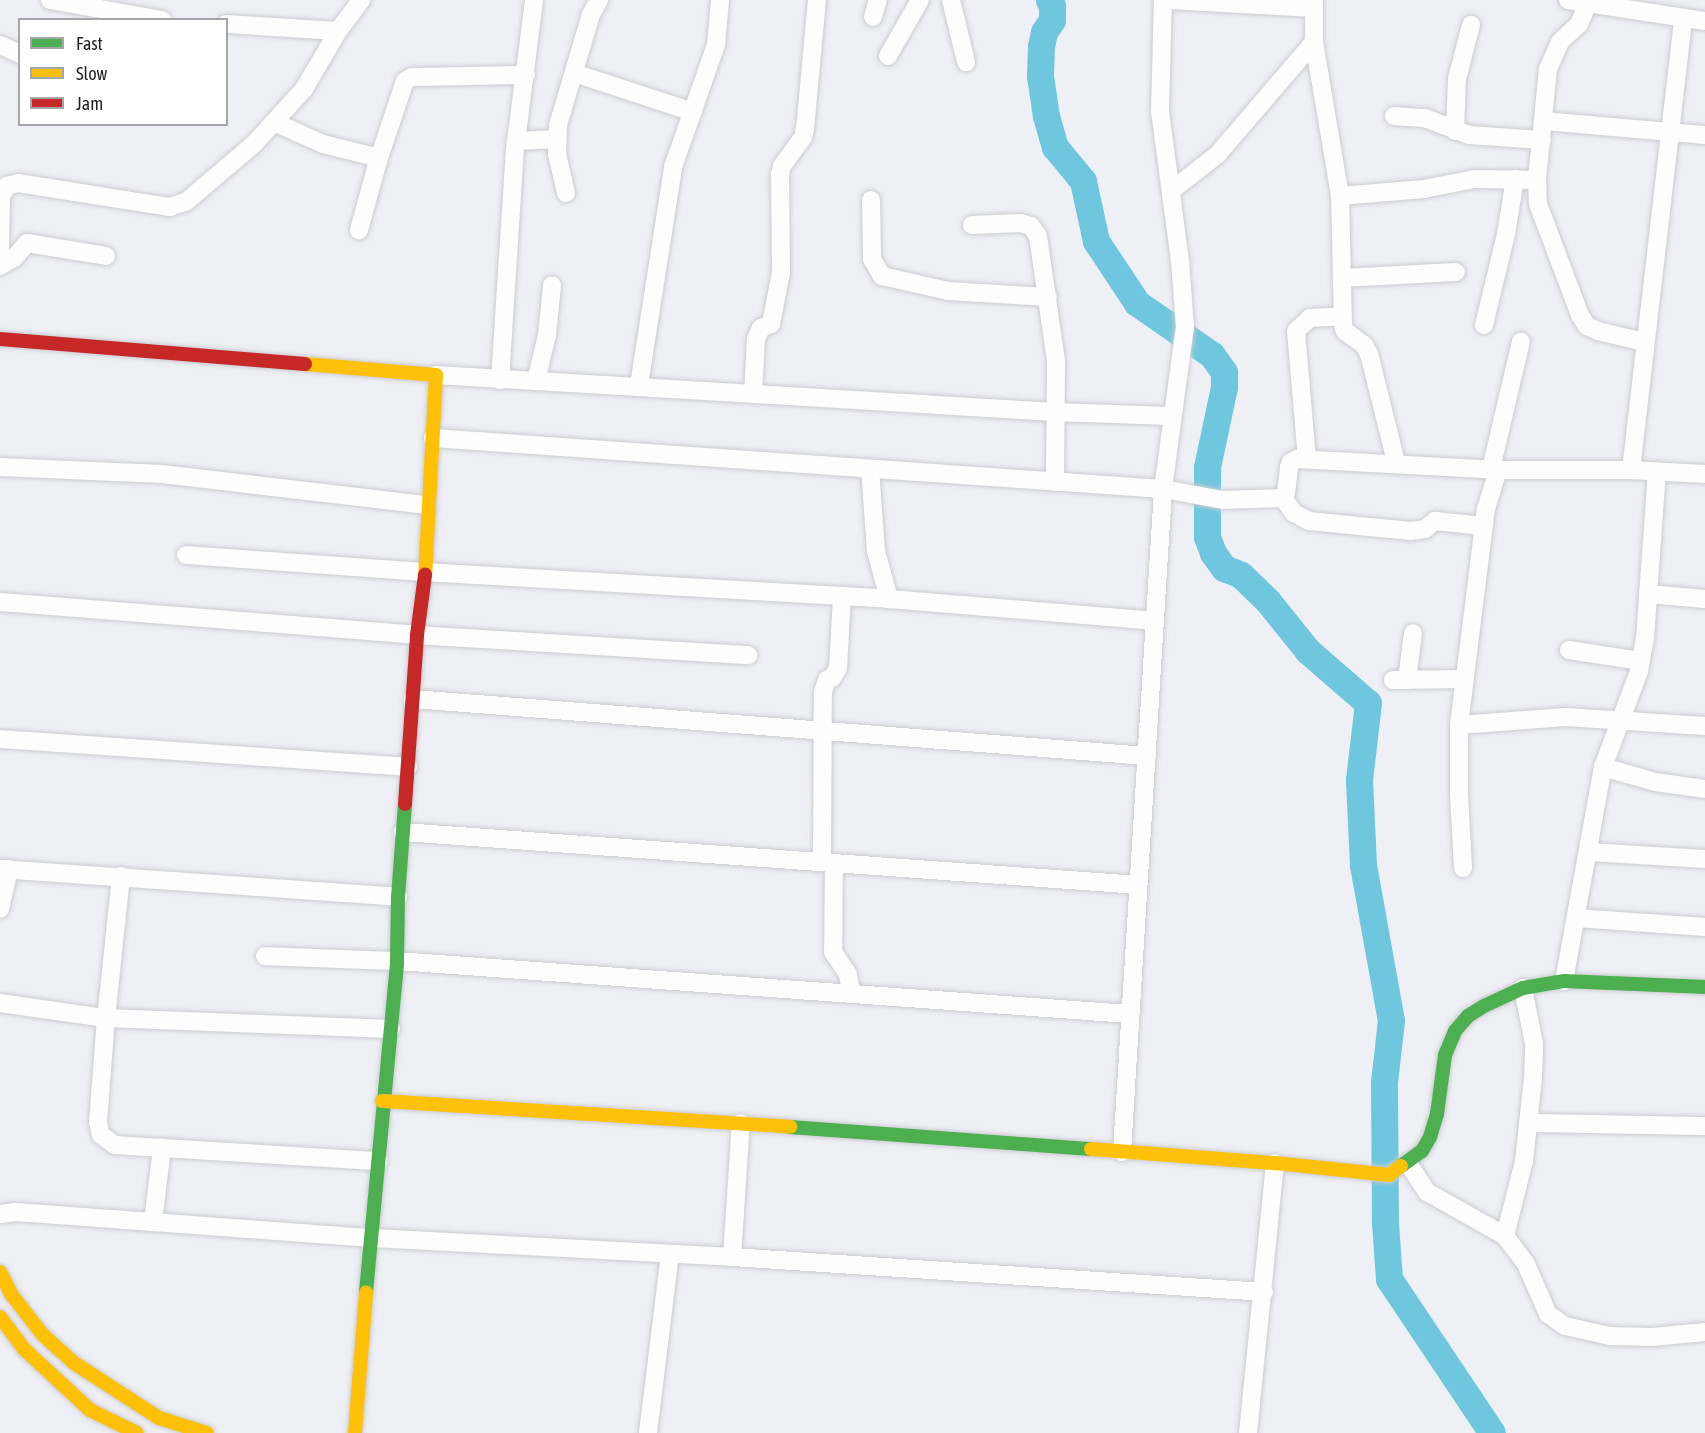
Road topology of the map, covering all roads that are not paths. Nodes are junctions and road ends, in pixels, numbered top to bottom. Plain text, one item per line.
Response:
1 (361, 0) edge
2 (534, 0) edge
3 (599, 0) edge
4 (720, 0) edge
5 (817, 0) edge
6 (951, 0) edge
7 (1163, 0) edge
8 (1169, 0) edge
9 (1568, 0) edge
10 (915, 2) edge
11 (1588, 3) junction
12 (1314, 4) edge
13 (51, 7) edge
14 (145, 18) edge
15 (1683, 18) junction
16 (1705, 21) edge
17 (228, 24) edge
18 (1471, 24) dead end
19 (338, 31) junction
20 (1314, 42) junction
21 (0, 45) edge
22 (18, 53) edge
23 (888, 56) dead end
24 (966, 62) dead end
25 (574, 73) junction
26 (526, 75) junction
27 (693, 112) junction
28 (1394, 116) dead end
29 (1544, 121) junction
30 (274, 122) junction
31 (1455, 131) junction
32 (1669, 131) junction
33 (1705, 135) edge
34 (556, 139) junction
35 (1542, 140) junction
36 (516, 141) junction
37 (378, 160) junction
38 (1515, 179) junction
39 (1537, 180) junction
40 (1172, 190) junction
41 (567, 194) dead end
42 (1341, 196) junction
43 (871, 200) dead end
44 (972, 225) dead end
45 (359, 230) dead end
46 (0, 250) edge
47 (106, 256) dead end
48 (0, 266) edge
49 (1456, 272) dead end
50 (1342, 278) junction
51 (552, 285) dead end
52 (1048, 297) junction
53 (1343, 316) junction
54 (1484, 325) dead end
55 (0, 339) edge
56 (1521, 341) dead end
57 (1644, 342) junction
58 (436, 375) junction
59 (500, 380) junction
60 (536, 381) junction
61 (639, 385) junction
62 (753, 394) junction
63 (1054, 412) junction
64 (1171, 416) junction
65 (433, 438) junction
66 (1307, 459) junction
67 (1396, 462) junction
68 (0, 467) edge
69 (870, 469) junction
70 (1494, 469) junction
71 (1631, 470) junction
72 (1657, 472) junction
73 (1705, 474) edge
74 (1055, 482) junction
75 (1163, 489) junction
76 (1283, 498) junction
77 (427, 505) junction
78 (1484, 526) junction
79 (186, 555) dead end
80 (425, 572) junction
81 (1648, 594) junction
82 (842, 597) junction
83 (890, 599) junction
84 (1705, 599) edge
85 (0, 602) edge
86 (1154, 621) junction
87 (1413, 633) dead end
88 (417, 635) junction
89 (1569, 650) dead end
90 (748, 655) dead end
91 (1641, 661) junction
92 (1465, 680) junction
93 (413, 699) junction
94 (1620, 720) junction
95 (1459, 725) junction
96 (1705, 726) edge
97 (824, 731) junction
98 (0, 739) edge
99 (1147, 756) junction
100 (408, 767) junction
101 (1603, 767) junction
102 (1705, 789) edge
103 (403, 832) junction
104 (1589, 852) junction
105 (1705, 859) edge
106 (828, 863) junction
107 (1463, 868) dead end
108 (5, 869) edge
109 (121, 876) junction
110 (1138, 885) junction
111 (398, 897) junction
112 (0, 909) edge
113 (1576, 918) junction
114 (1705, 927) edge
115 (265, 956) dead end
116 (397, 961) junction
117 (1564, 981) junction
118 (1705, 987) edge
119 (1523, 988) junction
120 (850, 994) junction
121 (0, 1003) edge
122 (1130, 1014) junction
123 (106, 1018) junction
124 (391, 1029) junction
125 (382, 1101) junction
126 (1530, 1123) junction
127 (741, 1124) junction
128 (1705, 1126) edge
129 (162, 1148) junction
130 (1122, 1152) junction
131 (379, 1161) junction
132 (1275, 1163) junction
133 (1408, 1164) junction
134 (0, 1214) edge
135 (153, 1222) junction
136 (1505, 1236) junction
137 (372, 1238) junction
138 (670, 1254) junction
139 (732, 1257) junction
140 (0, 1272) edge
141 (1264, 1292) junction
142 (0, 1317) edge
143 (1705, 1332) edge
144 (137, 1433) edge
145 (207, 1433) edge
146 (355, 1433) edge
147 (648, 1433) edge
148 (1248, 1433) edge

1 - 19 street
2 - 26 street
3 - 25 street
4 - 27 street
5 - 62 street
6 - 24 street
7 - 40 street
8 - 12 street
9 - 11 street
10 - 23 street
11 - 15 street
11 - 29 street
12 - 20 street
13 - 14 street
15 - 16 street
15 - 32 street
17 - 19 street
18 - 31 street
19 - 30 street
20 - 40 street
20 - 42 street
21 - 22 street
25 - 27 street
25 - 34 street
26 - 36 street
26 - 37 street
27 - 61 street
28 - 31 street
29 - 32 street
29 - 35 street
30 - 37 street
30 - 46 street
31 - 35 street
32 - 33 street
32 - 57 street
34 - 36 street
34 - 41 street
35 - 39 street
36 - 59 street
37 - 45 street
38 - 39 street
38 - 42 street
38 - 54 street
39 - 57 street
40 - 64 street
42 - 50 street
43 - 52 street
44 - 52 street
47 - 48 street
49 - 50 street
50 - 53 street
51 - 60 street
52 - 63 street
53 - 66 street
53 - 67 street
55 - 58 street
56 - 70 street
57 - 71 street
58 - 59 street
58 - 65 street
59 - 60 street
60 - 61 street
61 - 62 street
62 - 63 street
63 - 64 street
63 - 74 street
64 - 75 street
65 - 69 street
65 - 77 street
66 - 67 street
66 - 76 street
67 - 70 street
68 - 77 street
69 - 74 street
69 - 83 street
70 - 71 street
70 - 78 street
71 - 72 street
72 - 73 street
72 - 81 street
74 - 75 street
75 - 76 street
75 - 86 street
76 - 78 street
77 - 80 street
78 - 92 street
79 - 80 street
80 - 82 street
80 - 88 street
81 - 84 street
81 - 91 street
82 - 83 street
82 - 97 street
83 - 86 street
85 - 88 street
86 - 99 street
87 - 92 street
88 - 90 street
88 - 93 street
89 - 91 street
91 - 94 street
92 - 95 street
93 - 97 street
93 - 100 street
94 - 95 street
94 - 96 street
94 - 101 street
95 - 107 street
97 - 99 street
97 - 106 street
98 - 100 street
99 - 110 street
100 - 103 street
101 - 102 street
101 - 104 street
103 - 106 street
103 - 111 street
104 - 105 street
104 - 113 street
106 - 110 street
106 - 120 street
108 - 109 street
108 - 112 street
109 - 111 street
109 - 123 street
110 - 122 street
111 - 116 street
113 - 114 street
113 - 117 street
115 - 116 street
116 - 120 street
116 - 124 street
117 - 118 street
117 - 119 street
119 - 126 street
119 - 133 street
120 - 122 street
121 - 123 street
122 - 130 street
123 - 124 street
123 - 129 street
124 - 125 street
125 - 127 street
125 - 131 street
126 - 128 street
126 - 136 street
127 - 130 street
127 - 139 street
129 - 131 street
129 - 135 street
130 - 132 street
131 - 137 street
132 - 133 street
132 - 141 street
133 - 136 street
134 - 135 street
135 - 137 street
136 - 143 street
137 - 138 street
137 - 146 street
138 - 139 street
138 - 147 street
139 - 141 street
140 - 145 street
141 - 148 street
142 - 144 street

